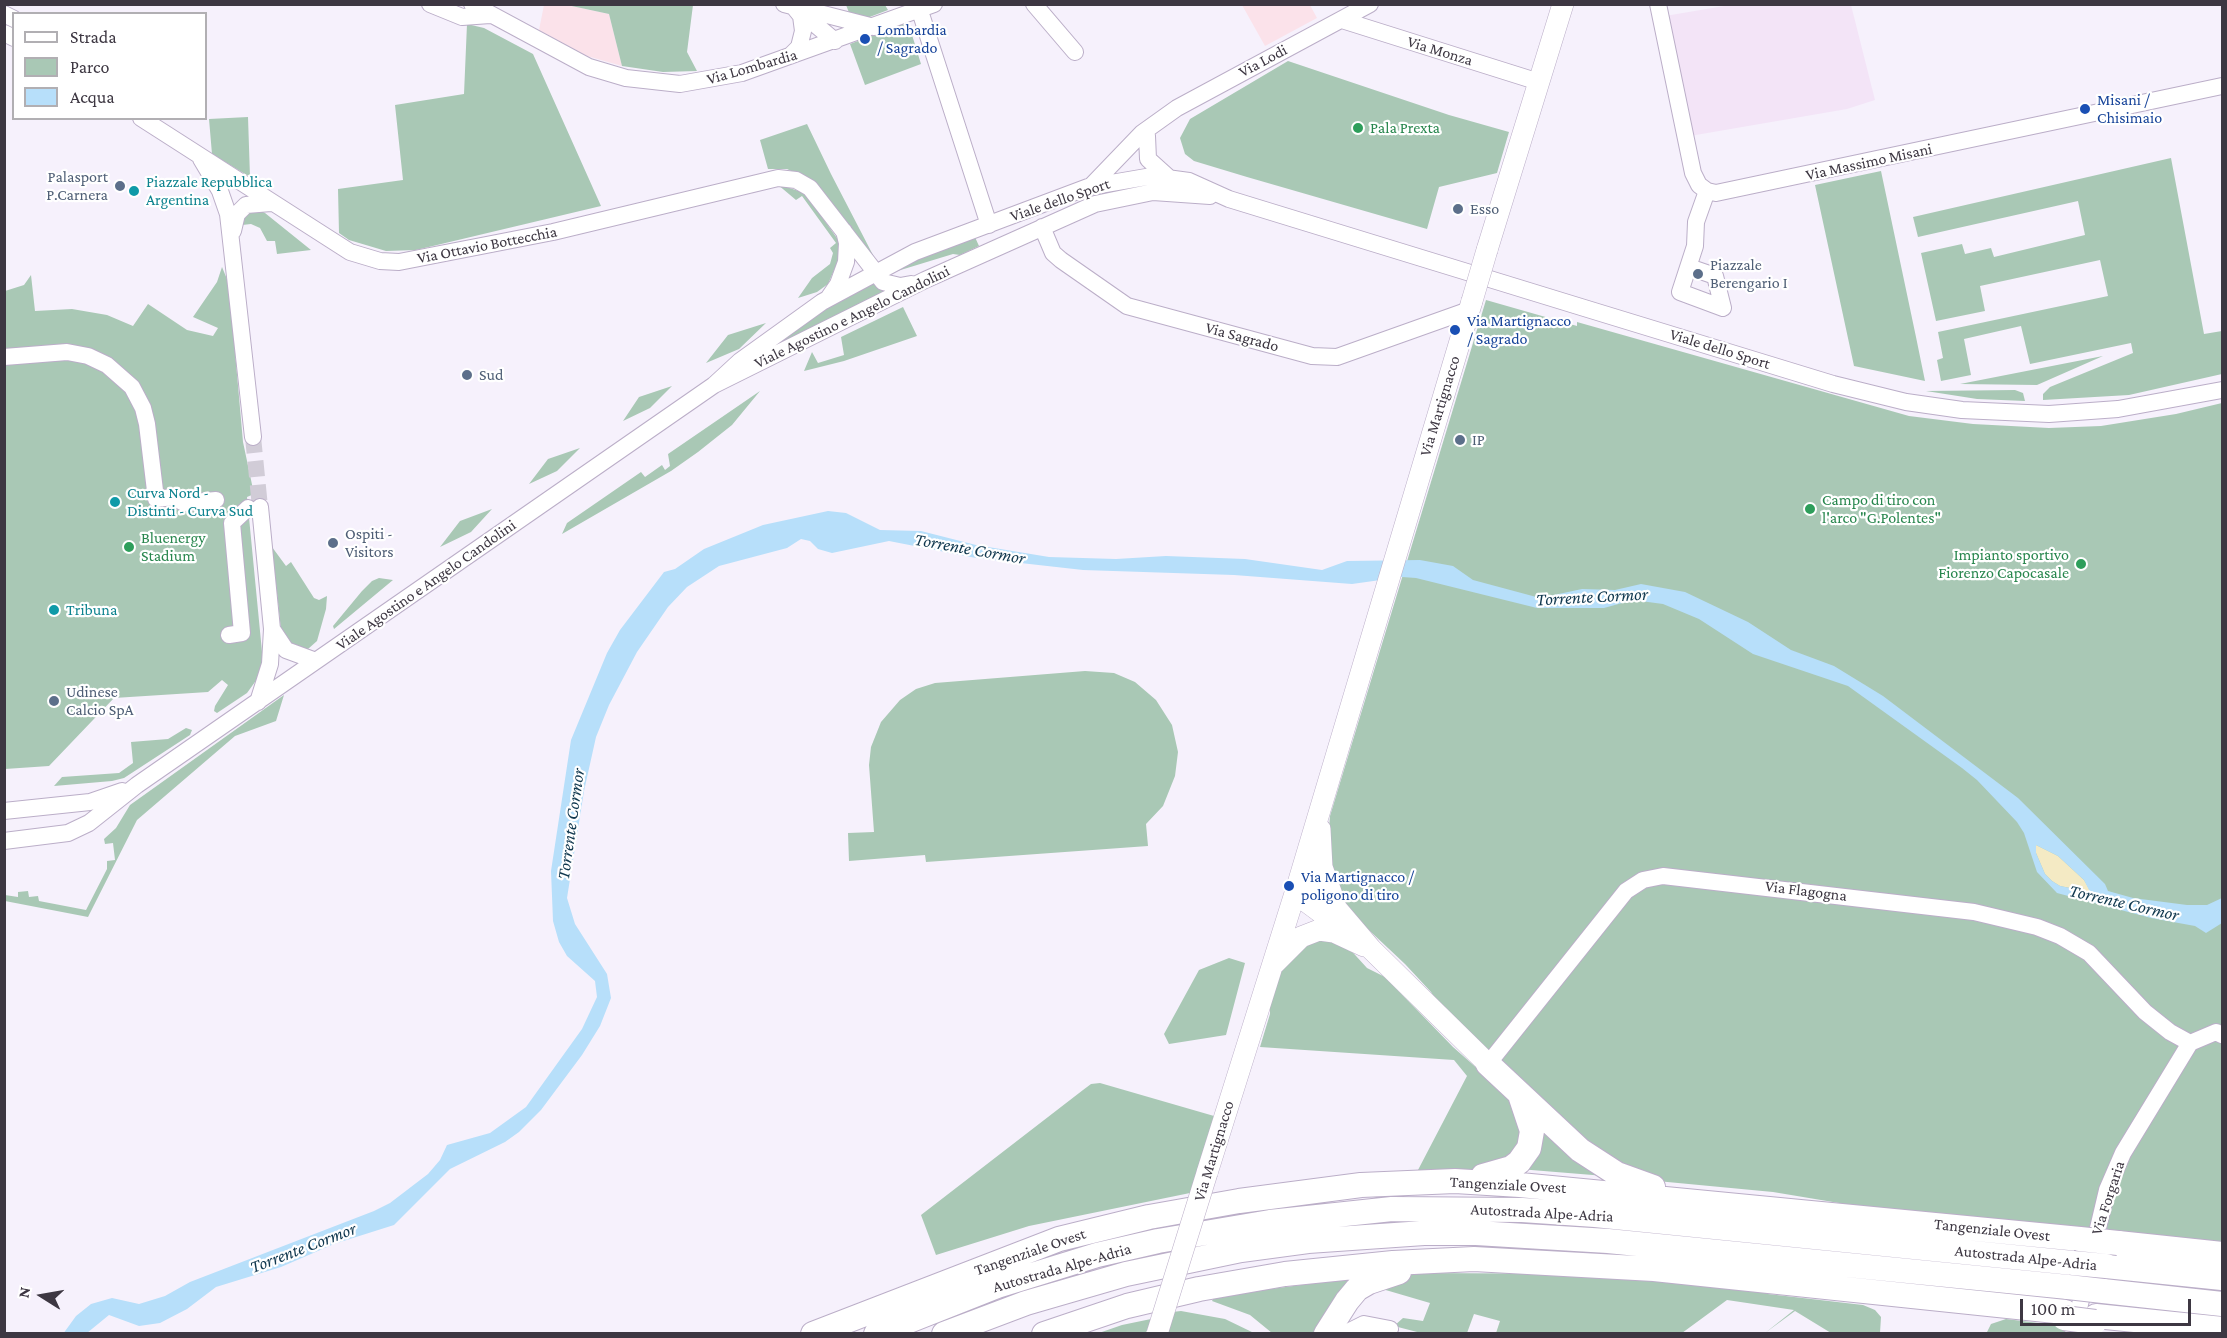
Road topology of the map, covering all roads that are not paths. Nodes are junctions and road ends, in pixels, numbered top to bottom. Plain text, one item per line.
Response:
1 (430, 4) edge
2 (472, 4) edge
3 (1034, 4) edge
4 (1370, 4) edge
5 (1563, 4) edge
6 (1658, 4) edge
7 (801, 8) edge
8 (835, 8) edge
9 (927, 8) edge
10 (490, 15) junction
11 (1342, 20) junction
12 (875, 27) junction
13 (835, 41) junction
14 (1075, 51) dead end
15 (790, 56) junction
16 (1539, 82) junction
17 (2223, 86) edge
18 (144, 120) edge
19 (1159, 123) junction
20 (1147, 136) junction
21 (199, 156) junction
22 (1168, 177) junction
23 (1115, 181) junction
24 (1088, 187) junction
25 (1707, 191) junction
26 (1229, 199) junction
27 (271, 203) junction
28 (1095, 204) junction
29 (988, 225) junction
30 (1042, 227) junction
31 (844, 230) junction
32 (232, 235) junction
33 (998, 247) junction
34 (1689, 267) dead end
35 (875, 272) junction
36 (925, 280) junction
37 (828, 298) junction
38 (1471, 305) junction
39 (4, 357) edge
40 (714, 385) junction
41 (2223, 390) edge
42 (253, 437) tunnel mouth
43 (216, 500) dead end
44 (272, 629) junction
45 (229, 635) dead end
46 (316, 661) junction
47 (258, 702) junction
48 (137, 785) junction
49 (1320, 807) junction
50 (44, 808) junction
51 (4, 812) edge
52 (47, 836) junction
53 (6, 841) edge
54 (1296, 887) junction
55 (1336, 906) junction
56 (1371, 949) junction
57 (1271, 968) junction
58 (2223, 1035) edge
59 (2190, 1043) junction
60 (1488, 1064) junction
61 (1520, 1096) junction
62 (1455, 1181) junction
63 (1705, 1201) junction
64 (2223, 1254) edge
65 (1474, 1259) junction
66 (2223, 1278) edge
67 (1759, 1280) junction
68 (2223, 1304) edge
69 (1882, 1309) dead end
70 (2007, 1314) dead end
71 (2067, 1321) edge
72 (1390, 1329) dead end
73 (2223, 1329) edge
74 (813, 1334) edge
75 (876, 1334) edge
76 (944, 1334) edge
77 (1044, 1334) edge
78 (1157, 1334) edge
79 (1326, 1334) edge
80 (1344, 1334) edge

1 - 10 street
2 - 10 street, Via Lombardia
3 - 14 street
4 - 11 street, Via Lodi
5 - 16 main road, Via Martignacco
6 - 25 street
7 - 8 street
7 - 13 street
7 - 15 street
8 - 12 street
8 - 13 street
9 - 12 street, Via Lombardia
9 - 29 street
10 - 15 street, Via Lombardia
11 - 16 street, Via Monza
11 - 19 street, Via Lodi
12 - 13 street, Via Lombardia
13 - 15 street, Via Lombardia
16 - 38 main road, Via Martignacco, bridge
17 - 25 street, Via Massimo Misani
18 - 21 street, Via Ottavio Bottecchia
19 - 20 street, Via Lodi
19 - 24 street, Via Lodi
20 - 22 street
20 - 23 street, Via Lodi
21 - 27 street, Via Ottavio Bottecchia
21 - 32 street
22 - 23 street, Viale dello Sport
22 - 26 street, Viale dello Sport
23 - 24 street, Viale dello Sport
23 - 28 street, Via Lodi
24 - 29 street, Viale dello Sport
25 - 34 street
26 - 28 street, Viale dello Sport
26 - 41 street, Viale dello Sport
27 - 31 street, Via Ottavio Bottecchia
27 - 32 street
28 - 30 street, Viale dello Sport
29 - 33 street
29 - 35 street, Viale Agostino e Angelo Candolini
30 - 33 street, Viale dello Sport
30 - 38 street, Via Sagrado
31 - 35 street, Via Ottavio Bottecchia
31 - 37 street
32 - 42 street
33 - 36 street, Viale Agostino e Angelo Candolini
35 - 36 street, Via Ottavio Bottecchia
35 - 37 street, Viale Agostino e Angelo Candolini
36 - 40 street, Viale Agostino e Angelo Candolini
37 - 40 street, Viale Agostino e Angelo Candolini
38 - 49 main road, Via Martignacco
39 - 43 street
40 - 46 street, Viale Agostino e Angelo Candolini
44 - 45 street
44 - 46 street
44 - 47 street
46 - 47 street, Viale Agostino e Angelo Candolini
47 - 48 street, Viale Agostino e Angelo Candolini
48 - 50 street, Viale Agostino e Angelo Candolini
48 - 52 street, Viale Agostino e Angelo Candolini
49 - 54 main road, Via Martignacco
49 - 55 main road, Via Martignacco
50 - 51 street, Viale Agostino e Angelo Candolini
50 - 52 street
51 - 53 street, Viale Agostino e Angelo Candolini
52 - 53 street, Viale Agostino e Angelo Candolini
54 - 55 main road, Via Martignacco
54 - 56 main road, Via Martignacco
54 - 57 main road, Via Martignacco
55 - 56 main road, Via Martignacco
56 - 57 main road, Via Martignacco
56 - 60 main road, Via Martignacco
57 - 78 main road, Via Martignacco, bridge
58 - 59 street
59 - 60 street, Via Flagogna
59 - 71 street, Via Forgaria
60 - 61 highway
61 - 62 highway
61 - 63 highway
62 - 63 highway, Tangenziale Ovest
62 - 74 highway, Tangenziale Ovest
63 - 64 highway, Tangenziale Ovest, bridge
65 - 67 highway
65 - 77 highway
65 - 79 highway
66 - 75 highway, Autostrada Alpe-Adria, bridge
67 - 69 highway
67 - 71 highway
68 - 76 highway, Autostrada Alpe-Adria, bridge
70 - 71 highway
71 - 73 highway
72 - 80 street

